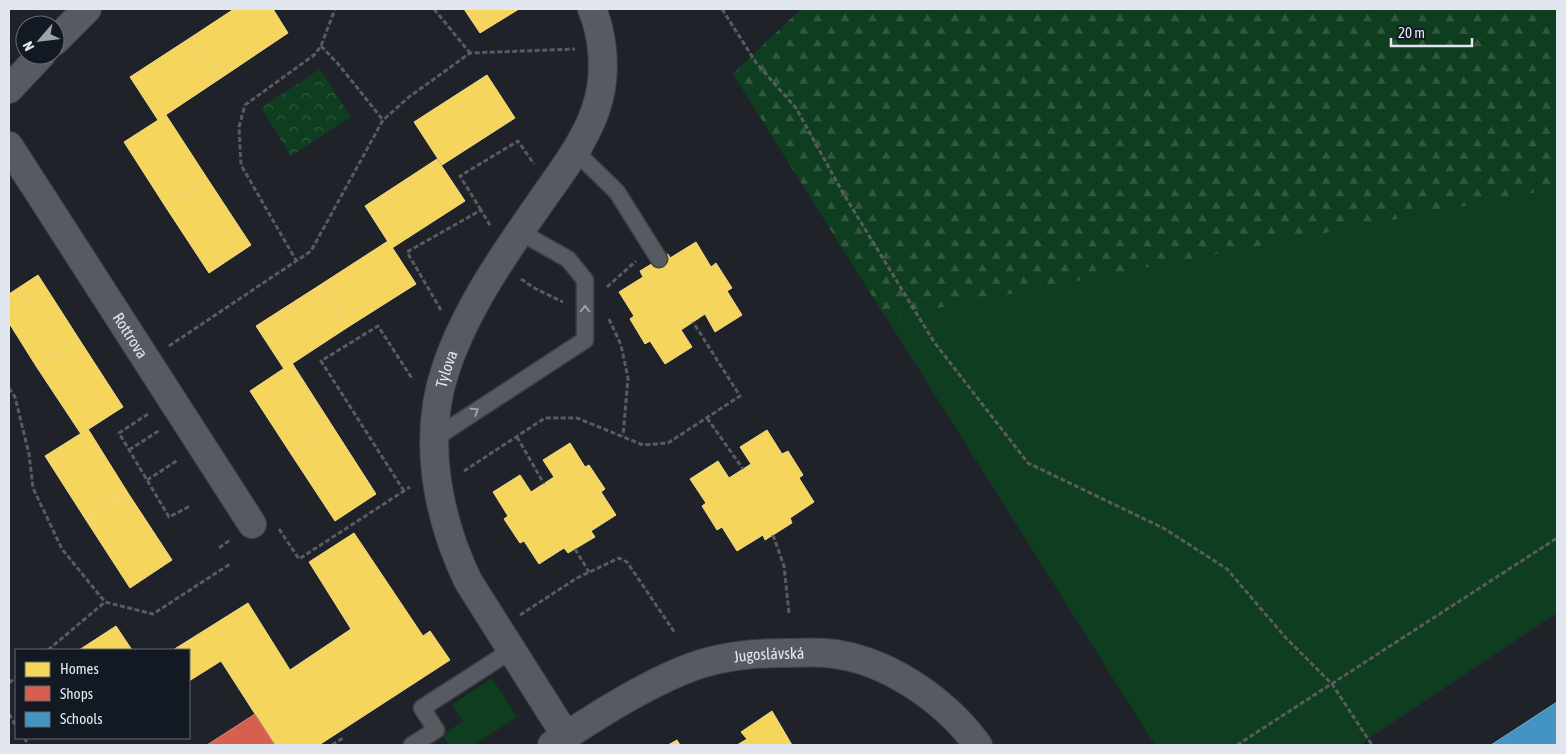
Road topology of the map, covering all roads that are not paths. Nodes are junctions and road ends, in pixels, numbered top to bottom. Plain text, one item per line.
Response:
1 (87, 9) edge
2 (592, 9) edge
3 (65, 31) edge
4 (32, 65) edge
5 (9, 89) edge
6 (9, 146) edge
7 (575, 151) junction
8 (520, 232) junction
9 (655, 253) road end
10 (435, 438) junction
11 (252, 524) dead end
12 (512, 650) junction
13 (559, 741) edge
14 (412, 745) edge
15 (978, 745) edge

1 - 3 street
2 - 7 street, Tylova
4 - 5 street
6 - 11 street, Rottrova
7 - 8 street, Tylova
7 - 9 lane
8 - 10 street, Tylova
10 -> 8 lane
10 - 12 street, Tylova
12 - 13 street, Tylova
12 - 14 lane
13 - 15 street, Jugoslávská

